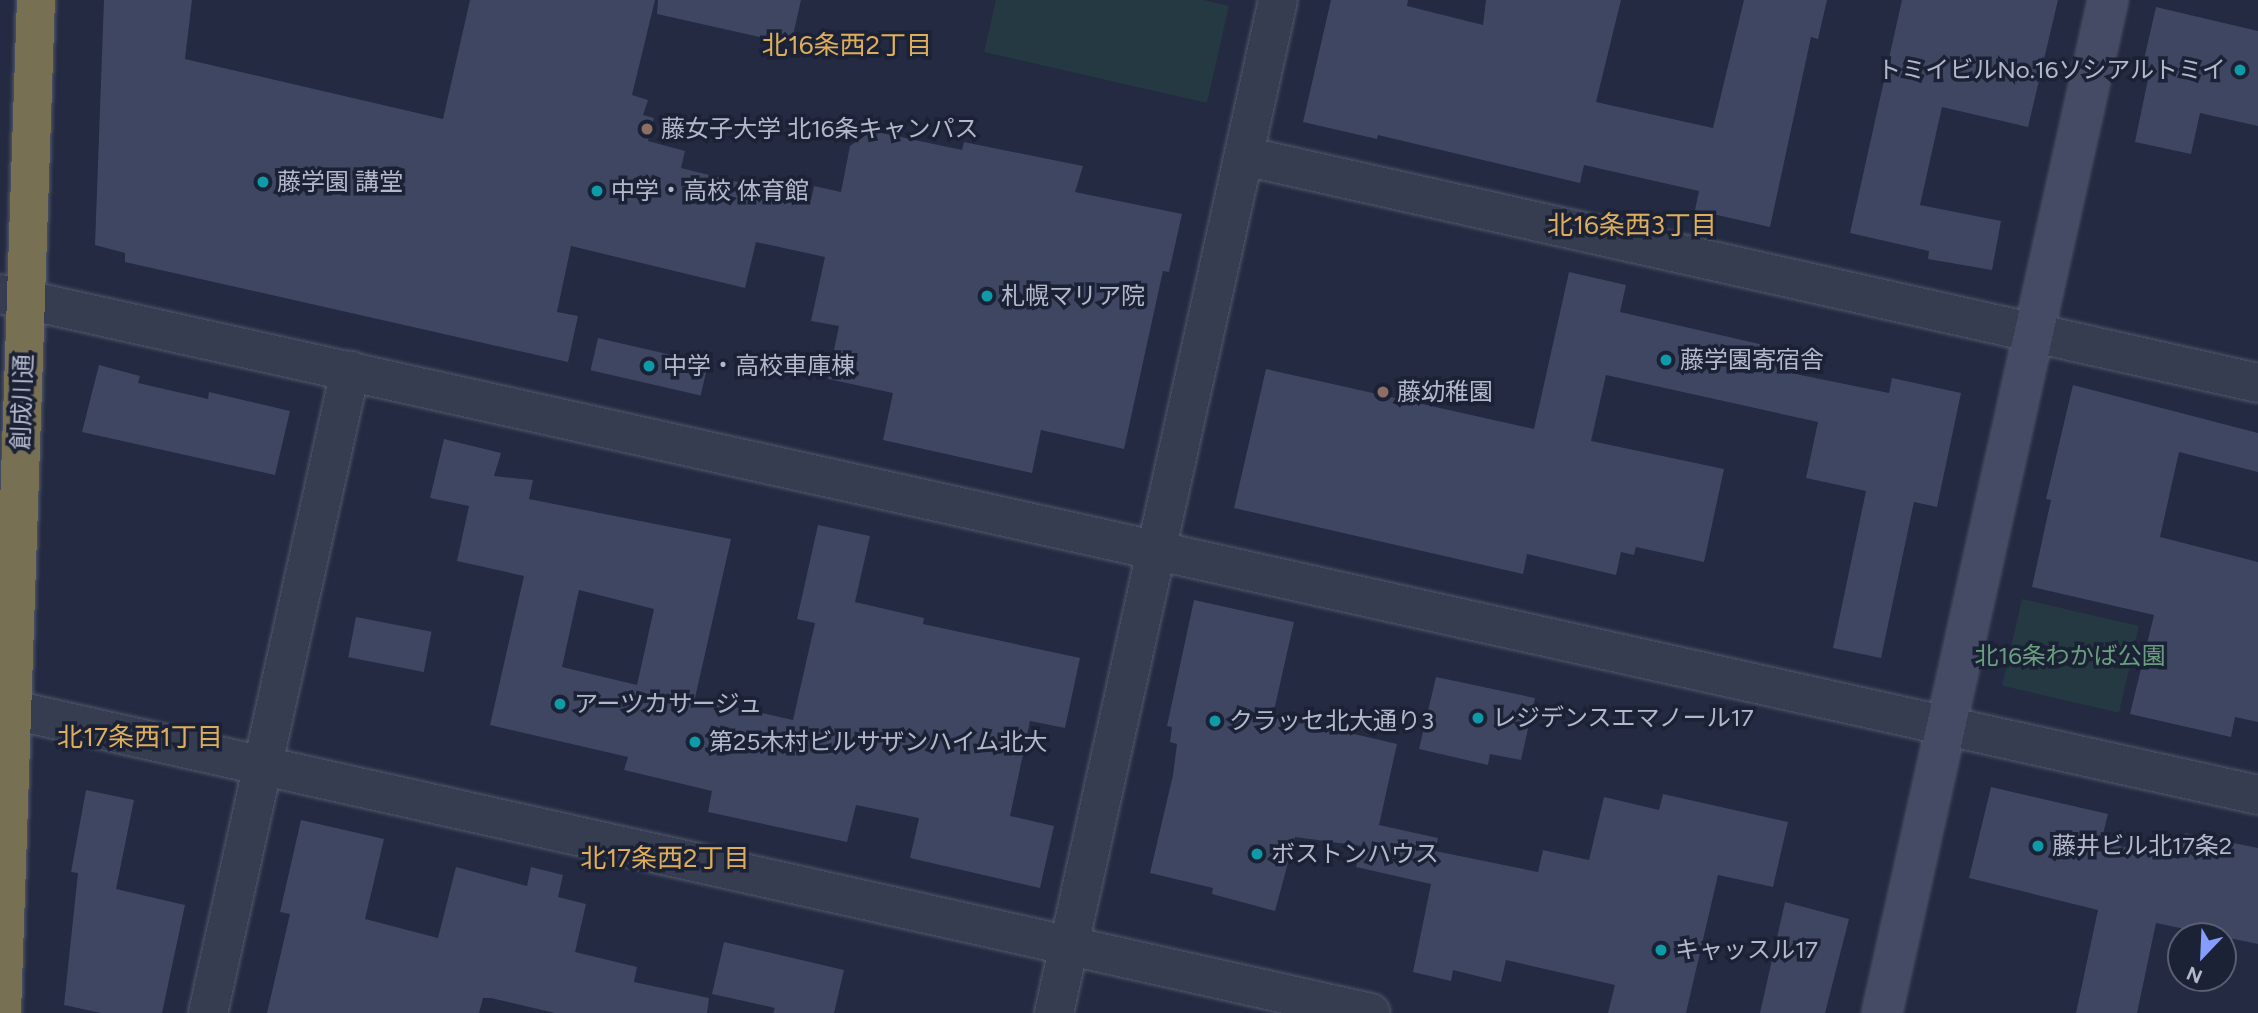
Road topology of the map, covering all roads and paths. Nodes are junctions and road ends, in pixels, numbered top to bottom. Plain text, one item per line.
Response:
1 (36, 0) edge
2 (1278, 0) edge
3 (2108, 0) edge
4 (1244, 156) junction
5 (13, 296) edge
6 (2034, 333) junction
7 (350, 371) junction
8 (2258, 383) edge
9 (1157, 550) junction
10 (13, 710) junction
11 (1946, 727) junction
12 (262, 766) junction
13 (2258, 795) edge
14 (1069, 946) junction
15 (2, 1013) edge
16 (208, 1013) edge
17 (1054, 1013) edge
18 (1371, 1013) edge
19 (1882, 1013) edge

1 - 5 highway, 創成川通
2 - 4 street
3 - 6 street
4 - 6 street
4 - 9 street
5 - 7 street
5 - 10 highway, 創成川通
6 - 8 street
6 - 11 street
7 - 9 street
7 - 12 street
9 - 11 street
9 - 14 street
10 - 12 street
10 - 15 highway, 創成川通
11 - 13 street
11 - 19 street
12 - 14 street
12 - 16 street
14 - 17 street
14 - 18 street

